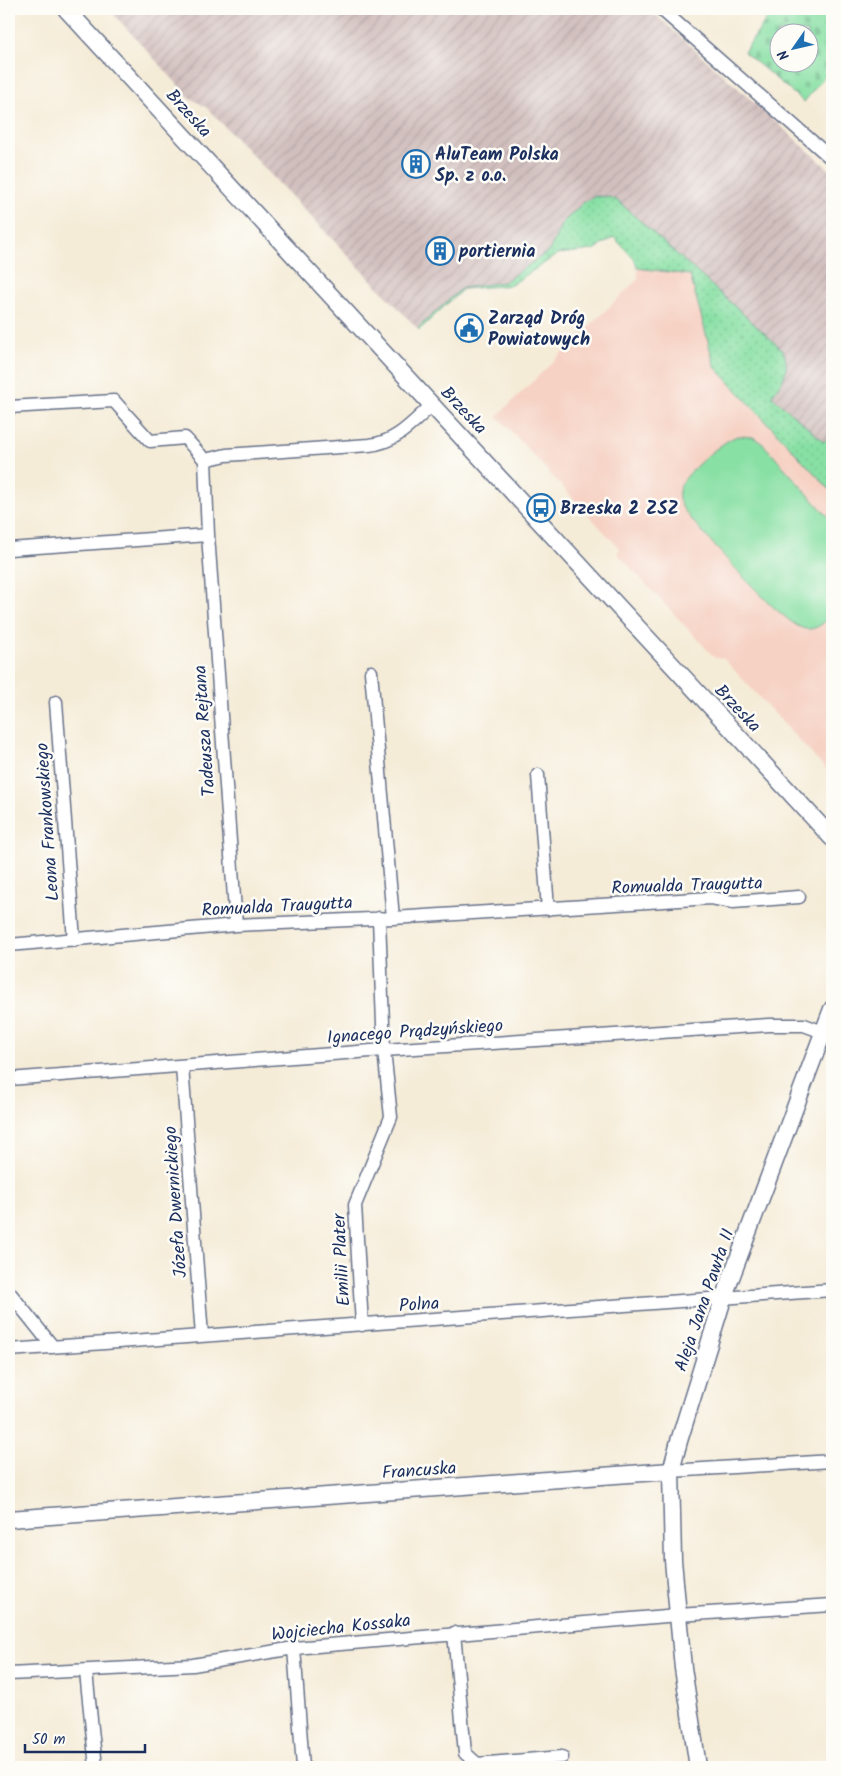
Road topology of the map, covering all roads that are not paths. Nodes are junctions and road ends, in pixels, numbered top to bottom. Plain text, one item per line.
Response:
1 (66, 9) edge
2 (661, 9) edge
3 (832, 159) edge
4 (432, 405) junction
5 (9, 407) edge
6 (205, 460) junction
7 (208, 535) junction
8 (9, 549) edge
9 (371, 672) dead end
10 (56, 702) dead end
11 (538, 775) dead end
12 (832, 838) edge
13 (799, 897) dead end
14 (548, 909) junction
15 (379, 918) junction
16 (393, 918) junction
17 (236, 924) junction
18 (74, 940) junction
19 (9, 945) edge
20 (832, 1009) edge
21 (824, 1032) junction
22 (384, 1050) junction
23 (182, 1066) junction
24 (9, 1079) edge
25 (832, 1290) edge
26 (9, 1292) edge
27 (723, 1299) junction
28 (362, 1325) junction
29 (202, 1336) junction
30 (53, 1347) junction
31 (9, 1350) edge
32 (832, 1461) edge
33 (671, 1472) junction
34 (9, 1520) edge
35 (832, 1605) edge
36 (678, 1615) junction
37 (454, 1633) junction
38 (294, 1648) junction
39 (86, 1672) junction
40 (9, 1674) edge
41 (562, 1757) dead end
42 (96, 1767) edge
43 (303, 1767) edge
44 (698, 1767) edge

1 - 4 street, Brzeska
2 - 3 street
4 - 6 street
4 - 12 street, Brzeska
5 - 6 street
6 - 7 street, Tadeusza Rejtana
7 - 8 street
7 - 17 street, Tadeusza Rejtana
9 - 16 street
10 - 18 street, Leona Frankowskiego
11 - 14 street
13 - 14 street, Romualda Traugutta
14 - 16 street, Romualda Traugutta
15 - 16 street, Romualda Traugutta
15 - 17 street, Romualda Traugutta
15 - 22 street, Emilii Plater
17 - 18 street, Romualda Traugutta
18 - 19 street, Romualda Traugutta
20 - 21 street, Aleja Jana Pawła II
21 - 22 street, Ignacego Prądzyńskiego
21 - 27 street, Aleja Jana Pawła II
22 - 23 street, Ignacego Prądzyńskiego
22 - 28 street, Emilii Plater
23 - 24 street, Ignacego Prądzyńskiego
23 - 29 street, Józefa Dwernickiego
25 - 27 street, Polna
26 - 30 street
27 - 28 street, Polna
27 - 33 street, Aleja Jana Pawła II
28 - 29 street, Polna
29 - 30 street, Polna
30 - 31 street, Polna
32 - 33 street, Francuska
33 - 34 street, Francuska
33 - 36 street, Aleja Jana Pawła II
35 - 36 street
36 - 37 street, Wojciecha Kossaka
36 - 44 street, Aleja Jana Pawła II
37 - 38 street, Wojciecha Kossaka
37 - 41 street
38 - 39 street, Wojciecha Kossaka
38 - 43 street
39 - 40 street, Wojciecha Kossaka
39 - 42 street

